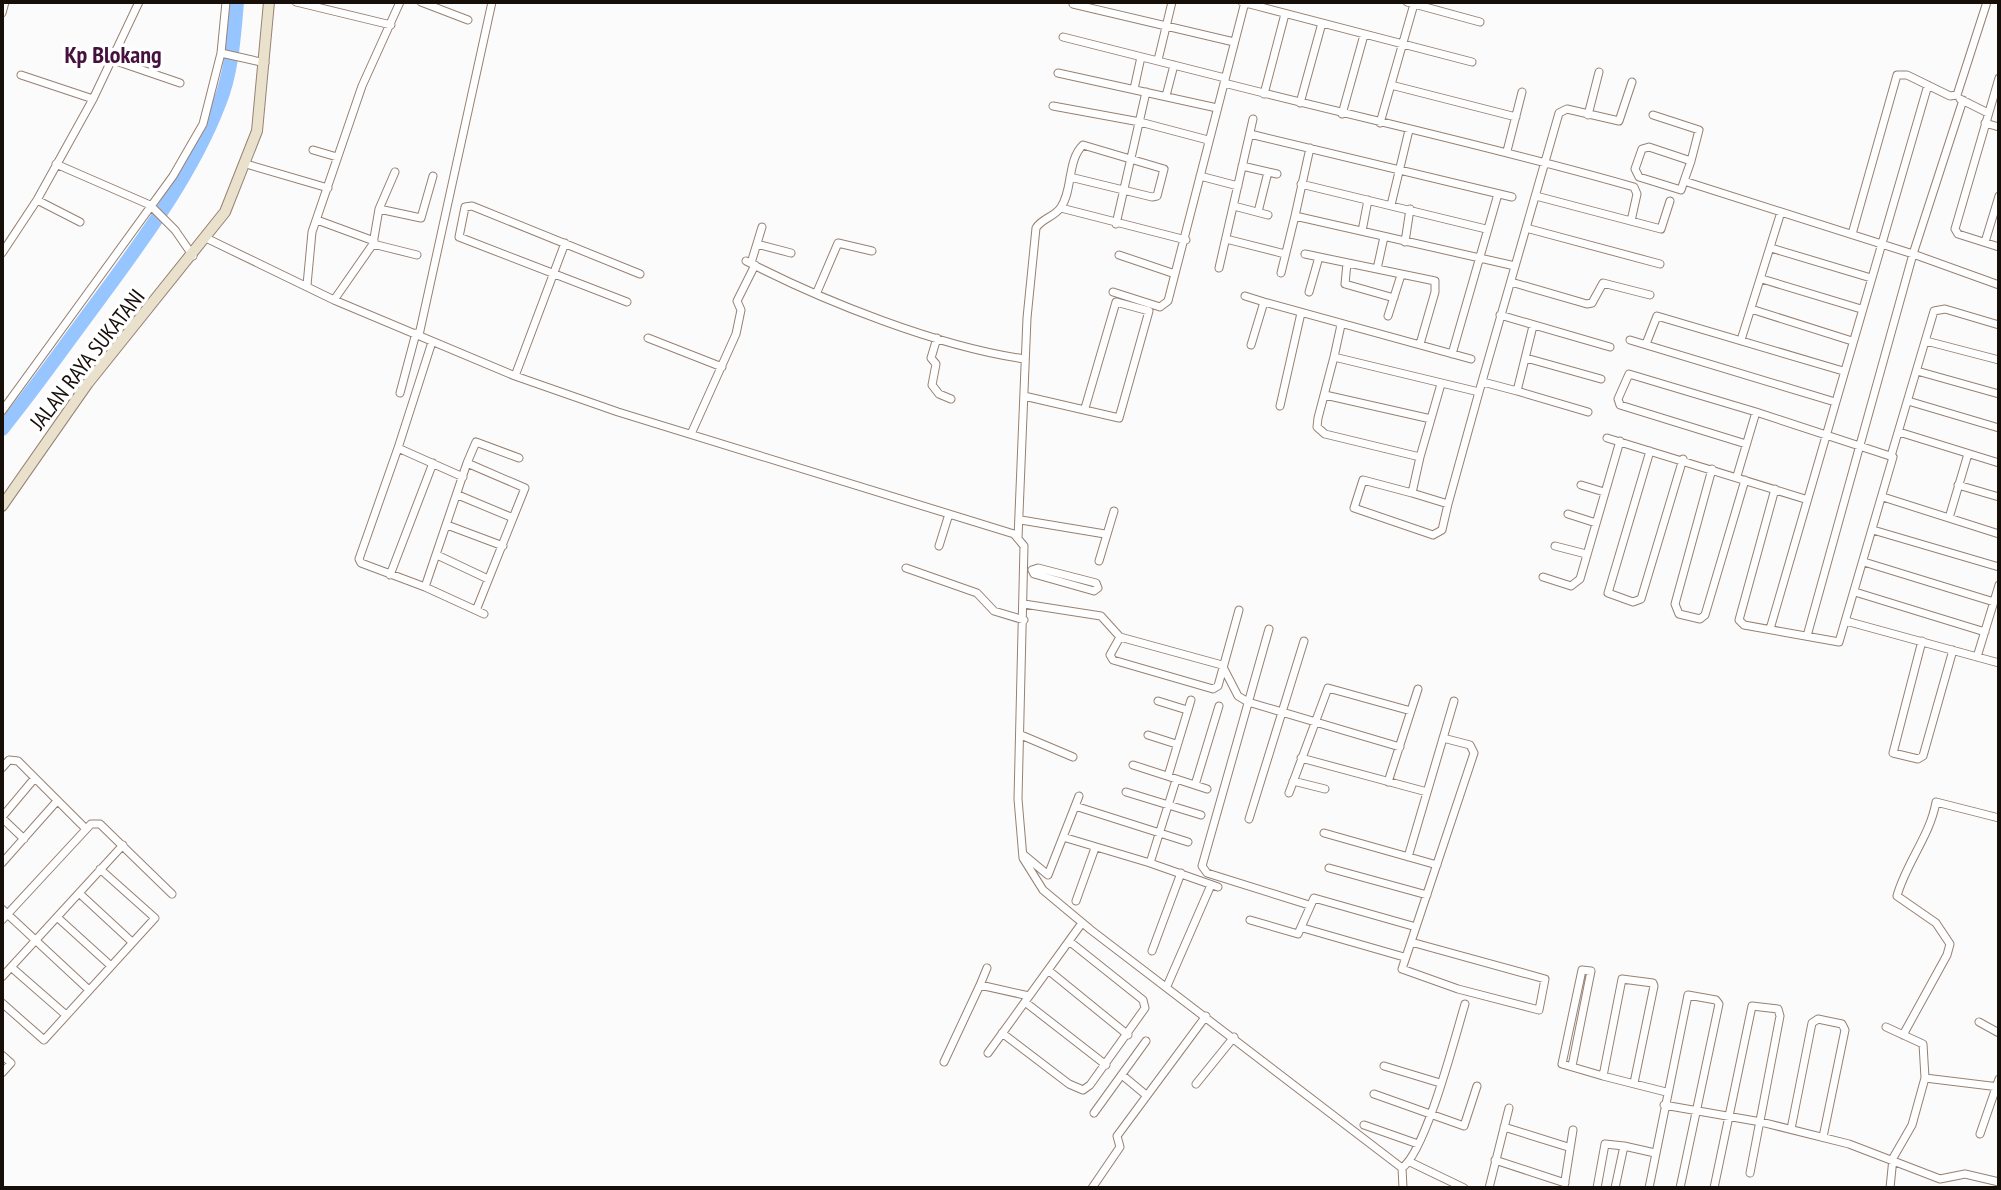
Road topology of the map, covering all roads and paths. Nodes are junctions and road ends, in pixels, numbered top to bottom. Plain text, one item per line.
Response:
1 (5, 2) edge
2 (139, 2) edge
3 (226, 2) edge
4 (269, 2) edge
5 (296, 2) edge
6 (400, 2) edge
7 (421, 2) edge
8 (492, 2) edge
9 (1172, 2) edge
10 (1244, 2) edge
11 (1987, 2) edge
12 (1410, 3) edge
13 (1073, 4) edge
14 (2, 13) edge
15 (1285, 14) junction
16 (468, 20) dead end
17 (1480, 22) dead end
18 (1322, 23) junction
19 (391, 25) junction
20 (1166, 26) junction
21 (1364, 35) junction
22 (1063, 37) dead end
23 (1234, 42) junction
24 (1403, 45) junction
25 (223, 53) junction
26 (1141, 57) junction
27 (113, 60) junction
28 (1158, 60) junction
29 (1472, 62) dead end
30 (265, 63) junction
31 (1174, 65) junction
32 (1599, 72) dead end
33 (1058, 73) dead end
34 (21, 75) dead end
35 (1999, 78) edge
36 (1224, 81) junction
37 (1632, 82) dead end
38 (180, 83) dead end
39 (1391, 85) junction
40 (1928, 85) junction
41 (1134, 89) junction
42 (1997, 90) edge
43 (1146, 92) junction
44 (1522, 92) dead end
45 (1264, 94) junction
46 (1166, 96) junction
47 (1954, 96) junction
48 (93, 99) junction
49 (1963, 100) junction
50 (1300, 103) junction
51 (1053, 106) dead end
52 (1217, 108) junction
53 (1988, 113) junction
54 (1342, 114) junction
55 (1588, 115) junction
56 (1653, 115) dead end
57 (1516, 117) junction
58 (1253, 119) dead end
59 (1140, 122) junction
60 (1380, 123) junction
61 (1985, 123) junction
62 (1999, 127) edge
63 (1409, 130) junction
64 (1250, 134) junction
65 (1208, 140) junction
66 (1310, 148) junction
67 (313, 150) dead end
68 (1507, 151) junction
69 (337, 157) junction
70 (1132, 157) junction
71 (1691, 161) junction
72 (1545, 162) junction
73 (56, 164) junction
74 (246, 164) junction
75 (1242, 166) junction
76 (1400, 169) junction
77 (395, 172) dead end
78 (433, 176) dead end
79 (1200, 176) junction
80 (1070, 177) junction
81 (1684, 181) junction
82 (1301, 184) junction
83 (1238, 186) junction
84 (328, 188) junction
85 (1124, 193) junction
86 (1498, 194) junction
87 (1536, 196) junction
88 (1999, 196) edge
89 (1512, 197) dead end
90 (37, 200) junction
91 (1368, 200) junction
92 (1670, 201) dead end
93 (1391, 205) junction
94 (1234, 206) junction
95 (153, 208) junction
96 (1061, 208) junction
97 (379, 209) junction
98 (1410, 209) junction
99 (1258, 212) junction
100 (1781, 212) junction
101 (1268, 215) dead end
102 (1295, 216) junction
103 (317, 220) junction
104 (1631, 221) junction
105 (80, 222) dead end
106 (1116, 224) junction
107 (762, 227) dead end
108 (1526, 228) junction
109 (1486, 229) junction
110 (1661, 229) junction
111 (1362, 231) junction
112 (1670, 232) dead end
113 (1852, 234) junction
114 (1384, 237) junction
115 (206, 238) junction
116 (1226, 239) junction
117 (1186, 240) junction
118 (1405, 242) junction
119 (1985, 242) junction
120 (373, 243) junction
121 (565, 243) junction
122 (757, 244) junction
123 (1881, 244) junction
124 (1999, 247) edge
125 (1771, 248) junction
126 (872, 251) dead end
127 (2, 253) edge
128 (791, 253) dead end
129 (1285, 254) junction
130 (1305, 254) dead end
131 (1913, 254) junction
132 (417, 255) dead end
133 (1119, 255) dead end
134 (193, 256) junction
135 (1319, 257) junction
136 (1477, 259) junction
137 (751, 263) junction
138 (1347, 263) junction
139 (1660, 264) dead end
140 (1515, 266) junction
141 (1219, 268) dead end
142 (1377, 269) junction
143 (1281, 273) dead end
144 (553, 274) junction
145 (640, 274) dead end
146 (1175, 274) junction
147 (1401, 275) junction
148 (1871, 278) junction
149 (1762, 279) junction
150 (1511, 282) junction
151 (307, 285) junction
152 (1999, 285) edge
153 (817, 292) junction
154 (1113, 292) dead end
155 (1309, 292) dead end
156 (1650, 295) dead end
157 (1245, 296) dead end
158 (1394, 298) junction
159 (334, 300) junction
160 (627, 302) dead end
161 (1264, 302) junction
162 (1751, 309) junction
163 (1861, 309) junction
164 (1301, 313) junction
165 (1500, 315) junction
166 (1388, 316) dead end
167 (1341, 325) junction
168 (1999, 325) edge
169 (1533, 326) junction
170 (418, 334) junction
171 (648, 338) dead end
172 (937, 338) junction
173 (1630, 340) dead end
174 (1741, 340) junction
175 (1852, 341) junction
176 (1926, 341) junction
177 (432, 342) junction
178 (1420, 344) junction
179 (1646, 344) junction
180 (1251, 345) dead end
181 (1610, 347) dead end
182 (1452, 354) junction
183 (1334, 357) junction
184 (1526, 358) junction
185 (1025, 359) junction
186 (1471, 359) dead end
187 (1999, 360) edge
188 (722, 367) junction
189 (1843, 371) junction
190 (1917, 371) junction
191 (515, 376) junction
192 (1601, 379) dead end
193 (1483, 382) junction
194 (1441, 384) junction
195 (1517, 391) junction
196 (1479, 392) junction
197 (400, 393) dead end
198 (1999, 394) edge
199 (1325, 395) junction
200 (1024, 396) junction
201 (951, 399) dead end
202 (1908, 401) junction
203 (1835, 402) junction
204 (1280, 406) dead end
205 (1085, 408) junction
206 (2, 411) edge
207 (1588, 412) dead end
208 (1756, 412) junction
209 (1431, 419) junction
210 (1999, 428) edge
211 (1899, 432) junction
212 (691, 434) junction
213 (1826, 436) junction
214 (1607, 438) dead end
215 (1620, 441) junction
216 (1746, 444) junction
217 (398, 448) junction
218 (1862, 448) junction
219 (1650, 451) junction
220 (1968, 454) junction
221 (1891, 456) junction
222 (1420, 457) junction
223 (519, 458) dead end
224 (1683, 459) junction
225 (433, 463) junction
226 (467, 463) junction
227 (1999, 463) edge
228 (1712, 469) junction
229 (463, 477) junction
230 (1741, 478) junction
231 (1581, 485) dead end
232 (1958, 485) junction
233 (1775, 489) junction
234 (1604, 492) junction
235 (1412, 493) junction
236 (458, 495) junction
237 (1883, 497) junction
238 (1999, 497) edge
239 (1805, 499) junction
240 (1448, 504) junction
241 (2, 506) edge
242 (1114, 511) dead end
243 (949, 514) junction
244 (1568, 514) dead end
245 (513, 518) junction
246 (1949, 518) junction
247 (1021, 520) junction
248 (1596, 523) junction
249 (447, 525) junction
250 (1873, 530) junction
251 (1105, 534) junction
252 (1999, 534) edge
253 (1018, 538) junction
254 (503, 546) junction
255 (939, 546) dead end
256 (1555, 546) dead end
257 (1586, 554) junction
258 (437, 555) junction
259 (1099, 561) dead end
260 (1864, 562) junction
261 (1999, 567) edge
262 (906, 568) dead end
263 (1028, 569) junction
264 (390, 575) junction
265 (1543, 577) dead end
266 (488, 579) junction
267 (1999, 585) edge
268 (425, 587) junction
269 (1855, 592) junction
270 (1994, 602) junction
271 (1024, 604) junction
272 (477, 608) junction
273 (1239, 610) dead end
274 (484, 614) dead end
275 (1024, 620) junction
276 (1846, 621) junction
277 (1269, 629) dead end
278 (1770, 629) junction
279 (1985, 632) junction
280 (1807, 636) junction
281 (1120, 637) junction
282 (1304, 641) dead end
283 (1922, 641) junction
284 (1953, 650) junction
285 (1977, 657) junction
286 (1999, 663) edge
287 (1222, 665) junction
288 (1418, 689) dead end
289 (1191, 700) dead end
290 (1158, 701) dead end
291 (1454, 701) dead end
292 (1248, 702) junction
293 (1219, 706) dead end
294 (1187, 710) junction
295 (1411, 711) junction
296 (1283, 713) junction
297 (1313, 721) junction
298 (1021, 735) junction
299 (1148, 735) dead end
300 (1443, 738) junction
301 (1176, 744) junction
302 (1400, 747) junction
303 (1073, 757) dead end
304 (1301, 758) junction
305 (1133, 765) dead end
306 (2, 768) edge
307 (1172, 778) junction
308 (34, 779) junction
309 (1293, 781) junction
310 (1388, 782) junction
311 (1195, 785) junction
312 (1207, 789) dead end
313 (1325, 789) dead end
314 (1126, 792) dead end
315 (1427, 792) junction
316 (1289, 793) dead end
317 (1079, 796) dead end
318 (57, 801) junction
319 (1169, 803) junction
320 (1075, 806) junction
321 (1201, 815) dead end
322 (2, 818) edge
323 (1999, 818) edge
324 (1249, 819) dead end
325 (85, 828) junction
326 (1160, 833) junction
327 (1324, 833) dead end
328 (1063, 837) junction
329 (24, 839) junction
330 (1188, 842) dead end
331 (123, 845) junction
332 (1095, 848) junction
333 (1023, 854) junction
334 (1408, 857) junction
335 (2, 862) edge
336 (1150, 863) junction
337 (1437, 865) junction
338 (1329, 868) dead end
339 (100, 869) junction
340 (1181, 873) junction
341 (79, 893) junction
342 (172, 894) dead end
343 (1427, 895) junction
344 (1076, 901) dead end
345 (1309, 905) junction
346 (4, 915) edge
347 (57, 917) junction
348 (1250, 920) dead end
349 (1082, 923) junction
350 (1416, 927) junction
351 (1303, 928) junction
352 (35, 941) junction
353 (1069, 941) junction
354 (132, 942) junction
355 (1411, 942) junction
356 (1152, 951) dead end
357 (1404, 957) junction
358 (111, 966) junction
359 (11, 967) junction
360 (987, 968) dead end
361 (1048, 970) junction
362 (2, 977) edge
363 (980, 985) junction
364 (1167, 986) junction
365 (89, 990) junction
366 (1027, 999) junction
367 (2, 1003) edge
368 (1465, 1004) dead end
369 (66, 1015) junction
370 (1206, 1016) junction
371 (1979, 1022) dead end
372 (1886, 1027) dead end
373 (1002, 1033) junction
374 (1999, 1033) edge
375 (1128, 1035) junction
376 (1903, 1035) junction
377 (1234, 1037) junction
378 (1146, 1041) dead end
379 (988, 1053) dead end
380 (2, 1055) edge
381 (944, 1062) dead end
382 (1106, 1065) junction
383 (1384, 1066) dead end
384 (1572, 1066) junction
385 (2, 1073) edge
386 (1122, 1075) junction
387 (1603, 1076) junction
388 (1925, 1078) junction
389 (1440, 1083) junction
390 (1634, 1083) junction
391 (1196, 1084) dead end
392 (1998, 1084) edge
393 (1477, 1086) dead end
394 (1666, 1092) junction
395 (1374, 1094) dead end
396 (1146, 1095) junction
397 (1664, 1105) junction
398 (1509, 1108) dead end
399 (1695, 1112) junction
400 (1094, 1113) dead end
401 (1430, 1114) junction
402 (1728, 1118) junction
403 (1761, 1122) junction
404 (1364, 1125) dead end
405 (1504, 1127) junction
406 (1791, 1129) junction
407 (1573, 1130) dead end
408 (1980, 1134) dead end
409 (1823, 1137) junction
410 (1418, 1144) junction
411 (1624, 1146) junction
412 (1568, 1147) junction
413 (1655, 1153) junction
414 (1893, 1158) junction
415 (1495, 1160) junction
416 (1410, 1162) junction
417 (1402, 1168) junction
418 (1750, 1173) dead end
419 (1999, 1182) edge
420 (1564, 1186) edge
421 (1092, 1188) edge
422 (1403, 1188) edge
423 (1464, 1188) edge
424 (1489, 1188) edge
425 (1597, 1188) edge
426 (1615, 1188) edge
427 (1649, 1188) edge
428 (1680, 1188) edge
429 (1714, 1188) edge
430 (1890, 1188) edge

1 - 14 street
2 - 27 street
3 - 25 street
4 - 30 main road, JALAN RAYA SUKATANI
5 - 19 street
6 - 19 street
7 - 16 street
8 - 170 street
9 - 20 street
10 - 15 street
10 - 23 street
11 - 47 street
12 - 17 street
12 - 24 street
13 - 20 street
15 - 18 street
15 - 45 street
18 - 21 street
18 - 50 street
19 - 69 street
20 - 23 street
20 - 28 street
21 - 24 street
21 - 54 street
22 - 26 street
23 - 36 street
24 - 29 street
24 - 39 street
25 - 30 street
25 - 95 street
26 - 28 street
26 - 41 street
27 - 38 street
27 - 48 street
28 - 31 street
30 - 74 main road, JALAN RAYA SUKATANI
31 - 36 street
31 - 46 street
32 - 55 street
33 - 41 street
34 - 48 street
35 - 42 street
36 - 45 street
36 - 52 street
37 - 55 street
39 - 57 street
39 - 60 street
40 - 47 street
40 - 113 street
40 - 123 street
41 - 43 street
42 - 53 street
43 - 46 street
43 - 59 street
44 - 57 street
45 - 50 street
46 - 52 street
47 - 49 street
48 - 73 street
49 - 53 street
49 - 131 street
50 - 54 street
51 - 59 street
52 - 65 street
53 - 61 street
54 - 60 street
55 - 72 street
56 - 71 street
57 - 68 street
58 - 64 street
59 - 65 street
59 - 70 street
60 - 63 street
61 - 62 street
61 - 119 street
63 - 68 street
63 - 76 street
64 - 66 street
64 - 75 street
65 - 79 street
66 - 76 street
66 - 82 street
67 - 69 street
68 - 72 street
69 - 84 street
70 - 80 street
70 - 85 street
70 - 85 street
71 - 81 street
71 - 81 street
72 - 87 street
72 - 104 street
73 - 90 street
73 - 95 street
74 - 84 street
74 - 115 main road, JALAN RAYA SUKATANI
75 - 83 street
75 - 99 street
76 - 86 street
76 - 93 street
77 - 97 street
78 - 97 street
79 - 83 street
79 - 117 street
80 - 85 street
80 - 96 street
81 - 100 street
82 - 91 street
82 - 102 street
83 - 94 street
84 - 103 street
85 - 106 street
86 - 89 street
86 - 109 street
87 - 104 street
87 - 108 street
88 - 119 street
90 - 105 street
90 - 127 street
91 - 93 street
91 - 111 street
92 - 110 street
93 - 98 street
94 - 99 street
94 - 116 street
95 - 134 street
95 - 206 street
96 - 106 street
96 - 185 street
97 - 120 street
98 - 109 street
98 - 118 street
99 - 101 street
100 - 113 street
100 - 125 street
102 - 111 street
102 - 129 street
103 - 120 street
103 - 151 street
104 - 110 street
106 - 117 street
107 - 122 street
108 - 139 street
108 - 140 street
109 - 136 street
110 - 112 street
111 - 114 street
113 - 123 street
114 - 118 street
114 - 142 street
115 - 134 main road, JALAN RAYA SUKATANI
115 - 151 street
116 - 129 street
116 - 141 street
117 - 146 street
118 - 136 street
119 - 124 street
120 - 132 street
120 - 159 street
121 - 144 street
121 - 144 street
121 - 145 street
122 - 128 street
122 - 137 street
123 - 131 street
123 - 148 street
125 - 148 street
125 - 149 street
126 - 153 street
129 - 143 street
130 - 135 street
131 - 152 street
131 - 218 street
133 - 146 street
134 - 241 main road, JALAN RAYA SUKATANI
135 - 138 street
135 - 155 street
136 - 140 street
136 - 182 street
137 - 153 street
137 - 188 street
138 - 142 street
138 - 158 street
140 - 150 street
142 - 147 street
144 - 160 street
144 - 191 street
146 - 154 street
147 - 158 street
147 - 178 street
148 - 163 street
149 - 162 street
149 - 163 street
150 - 156 street
150 - 165 street
151 - 159 street
153 - 172 street
157 - 161 street
158 - 166 street
159 - 170 street
161 - 164 street
161 - 180 street
162 - 174 street
162 - 175 street
163 - 175 street
164 - 167 street
164 - 204 street
165 - 169 street
165 - 193 street
167 - 178 street
167 - 183 street
168 - 176 street
169 - 181 street
169 - 184 street
170 - 177 street
170 - 197 street
171 - 188 street
172 - 185 street
172 - 201 street
173 - 179 street
174 - 179 street
174 - 189 street
175 - 189 street
176 - 187 street
176 - 190 street
177 - 191 street
177 - 217 street
178 - 182 street
179 - 203 street
182 - 186 street
183 - 194 street
183 - 199 street
184 - 192 street
184 - 195 street
185 - 200 street
188 - 212 street
189 - 203 street
190 - 198 street
190 - 202 street
191 - 212 street
193 - 195 street
193 - 196 street
194 - 196 street
194 - 209 street
195 - 207 street
196 - 240 street
199 - 209 street
199 - 222 street
200 - 205 street
200 - 247 street
202 - 210 street
202 - 211 street
203 - 213 street
205 - 205 street
208 - 213 street
208 - 216 street
208 - 216 street
209 - 222 street
211 - 220 street
211 - 221 street
212 - 243 street
213 - 218 street
213 - 239 street
214 - 215 street
215 - 219 street
215 - 234 street
216 - 230 street
217 - 225 street
217 - 264 street
218 - 221 street
218 - 280 street
219 - 224 street
219 - 224 street
220 - 227 street
220 - 232 street
221 - 237 street
222 - 235 street
223 - 226 street
224 - 228 street
225 - 229 street
225 - 264 street
226 - 229 street
226 - 245 street
228 - 230 street
228 - 230 street
229 - 236 street
230 - 233 street
231 - 234 street
232 - 238 street
232 - 246 street
233 - 239 street
233 - 278 street
234 - 248 street
235 - 240 street
235 - 240 street
236 - 245 street
236 - 249 street
237 - 246 street
237 - 250 street
239 - 278 street
242 - 251 street
243 - 253 street
243 - 255 street
244 - 248 street
245 - 254 street
246 - 252 street
247 - 251 street
247 - 253 street
248 - 257 street
249 - 254 street
249 - 258 street
250 - 260 street
250 - 261 street
251 - 259 street
253 - 263 street
254 - 266 street
256 - 257 street
257 - 265 street
258 - 266 street
258 - 268 street
260 - 269 street
260 - 270 street
262 - 275 street
263 - 263 street
263 - 271 street
264 - 268 street
266 - 272 street
267 - 270 street
268 - 272 street
269 - 276 street
269 - 279 street
270 - 279 street
271 - 275 street
271 - 281 street
272 - 274 street
273 - 287 street
275 - 298 street
276 - 280 street
276 - 283 street
277 - 292 street
278 - 280 street
279 - 285 street
281 - 287 street
281 - 287 street
282 - 296 street
283 - 284 street
283 - 284 street
284 - 285 street
285 - 286 street
287 - 292 street
288 - 295 street
289 - 294 street
290 - 294 street
291 - 300 street
292 - 296 street
292 - 345 street
293 - 311 street
294 - 301 street
295 - 297 street
295 - 302 street
296 - 297 street
296 - 324 street
297 - 302 street
297 - 304 street
298 - 303 street
298 - 333 street
299 - 301 street
300 - 315 street
300 - 337 street
301 - 307 street
302 - 310 street
304 - 309 street
304 - 310 street
305 - 307 street
306 - 308 street
307 - 311 street
307 - 319 street
308 - 318 street
308 - 322 street
309 - 313 street
309 - 316 street
310 - 315 street
311 - 312 street
314 - 319 street
315 - 334 street
317 - 320 street
318 - 325 street
318 - 329 street
319 - 321 street
319 - 326 street
320 - 326 street
320 - 328 street
322 - 329 street
323 - 376 street
325 - 331 street
325 - 346 street
326 - 330 street
326 - 336 street
327 - 334 street
328 - 332 street
328 - 333 street
329 - 335 street
331 - 339 street
331 - 342 street
332 - 336 street
332 - 344 street
333 - 349 street
334 - 337 street
336 - 340 street
337 - 343 street
338 - 343 street
339 - 341 street
339 - 354 street
340 - 356 street
340 - 364 street
341 - 347 street
341 - 354 street
343 - 350 street
345 - 350 street
345 - 351 street
346 - 352 street
347 - 352 street
347 - 358 street
348 - 351 street
349 - 353 street
349 - 364 street
350 - 355 street
351 - 357 street
352 - 359 street
352 - 365 street
353 - 361 street
353 - 375 street
354 - 358 street
355 - 357 street
355 - 357 street
358 - 365 street
359 - 362 street
359 - 369 street
360 - 363 street
361 - 366 street
361 - 375 street
363 - 366 street
363 - 381 street
364 - 370 street
365 - 369 street
366 - 373 street
366 - 382 street
367 - 369 street
368 - 389 street
370 - 377 street
370 - 396 street
371 - 374 street
372 - 376 street
373 - 379 street
373 - 382 street
375 - 382 street
376 - 388 street
377 - 391 street
377 - 417 street
378 - 386 street
380 - 385 street
383 - 389 street
384 - 384 street
384 - 387 street
386 - 396 street
386 - 400 street
387 - 390 street
387 - 390 street
388 - 392 street
388 - 414 street
389 - 401 street
390 - 394 street
392 - 408 street
393 - 401 street
394 - 397 street
394 - 399 street
395 - 401 street
396 - 421 street
397 - 399 street
397 - 413 street
398 - 405 street
399 - 402 street
399 - 428 street
401 - 410 street
402 - 403 street
402 - 403 street
402 - 429 street
403 - 406 street
403 - 418 street
404 - 410 street
405 - 412 street
405 - 415 street
406 - 409 street
406 - 409 street
407 - 412 street
409 - 414 street
410 - 416 street
411 - 413 street
411 - 425 street
411 - 426 street
412 - 420 street
413 - 427 street
414 - 419 street
414 - 430 street
415 - 420 street
415 - 424 street
416 - 417 street
416 - 423 street
417 - 422 street

